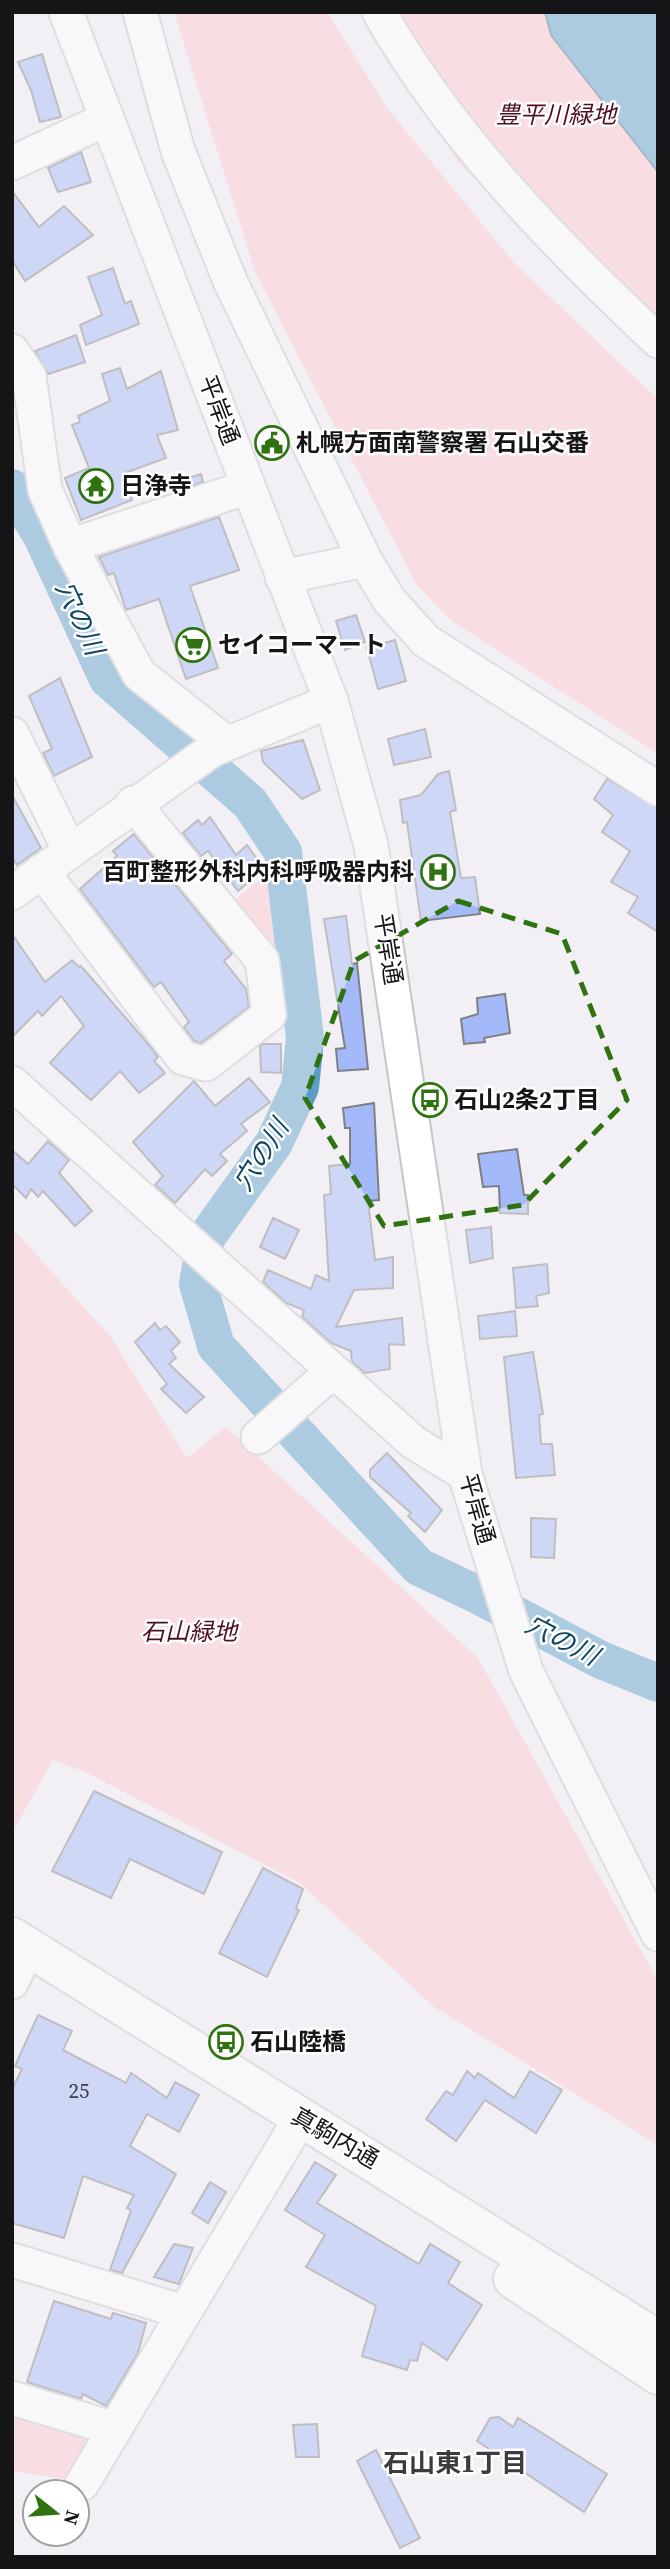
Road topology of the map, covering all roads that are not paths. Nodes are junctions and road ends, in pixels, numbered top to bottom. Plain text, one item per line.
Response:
1 (66, 12) edge
2 (140, 12) edge
3 (379, 12) edge
4 (107, 119) junction
5 (12, 163) edge
6 (658, 341) edge
7 (12, 351) edge
8 (248, 487) junction
9 (70, 546) junction
10 (365, 560) junction
11 (282, 577) junction
12 (331, 701) junction
13 (12, 734) edge
14 (218, 746) junction
15 (658, 789) edge
16 (133, 803) junction
17 (70, 851) junction
18 (42, 871) junction
19 (12, 893) edge
20 (12, 1083) edge
21 (333, 1371) junction
22 (258, 1437) dead end
23 (465, 1474) junction
24 (582, 1788) junction
25 (658, 1891) edge
26 (658, 1934) edge
27 (20, 1942) edge
28 (12, 1982) edge
29 (300, 2119) junction
30 (353, 2147) junction
31 (12, 2260) edge
32 (658, 2308) edge
33 (184, 2312) junction
34 (658, 2340) edge
35 (658, 2375) edge
36 (12, 2398) edge
37 (115, 2429) junction
38 (86, 2478) edge

1 - 4 street, 平岸通
2 - 10 street
3 - 6 street
4 - 5 street
4 - 8 street, 平岸通
7 - 9 street
8 - 9 street
8 - 11 street, 平岸通
9 - 14 street
10 - 11 street
10 - 15 street
11 - 12 street, 平岸通
12 - 14 street
12 - 23 street, 平岸通
13 - 17 street
14 - 16 street
16 - 17 street
16 - 18 street
17 - 18 street
18 - 19 street
20 - 21 street
21 - 22 street
21 - 23 street
23 - 24 street, 平岸通
24 - 25 street, 平岸通
24 - 26 street, 平岸通
27 - 28 street
27 - 29 highway, 真駒内通
29 - 30 highway, 真駒内通
29 - 33 street
30 - 32 highway
30 - 34 highway, 真駒内通
30 - 35 highway
31 - 33 street
33 - 37 street
36 - 37 street
37 - 38 street

